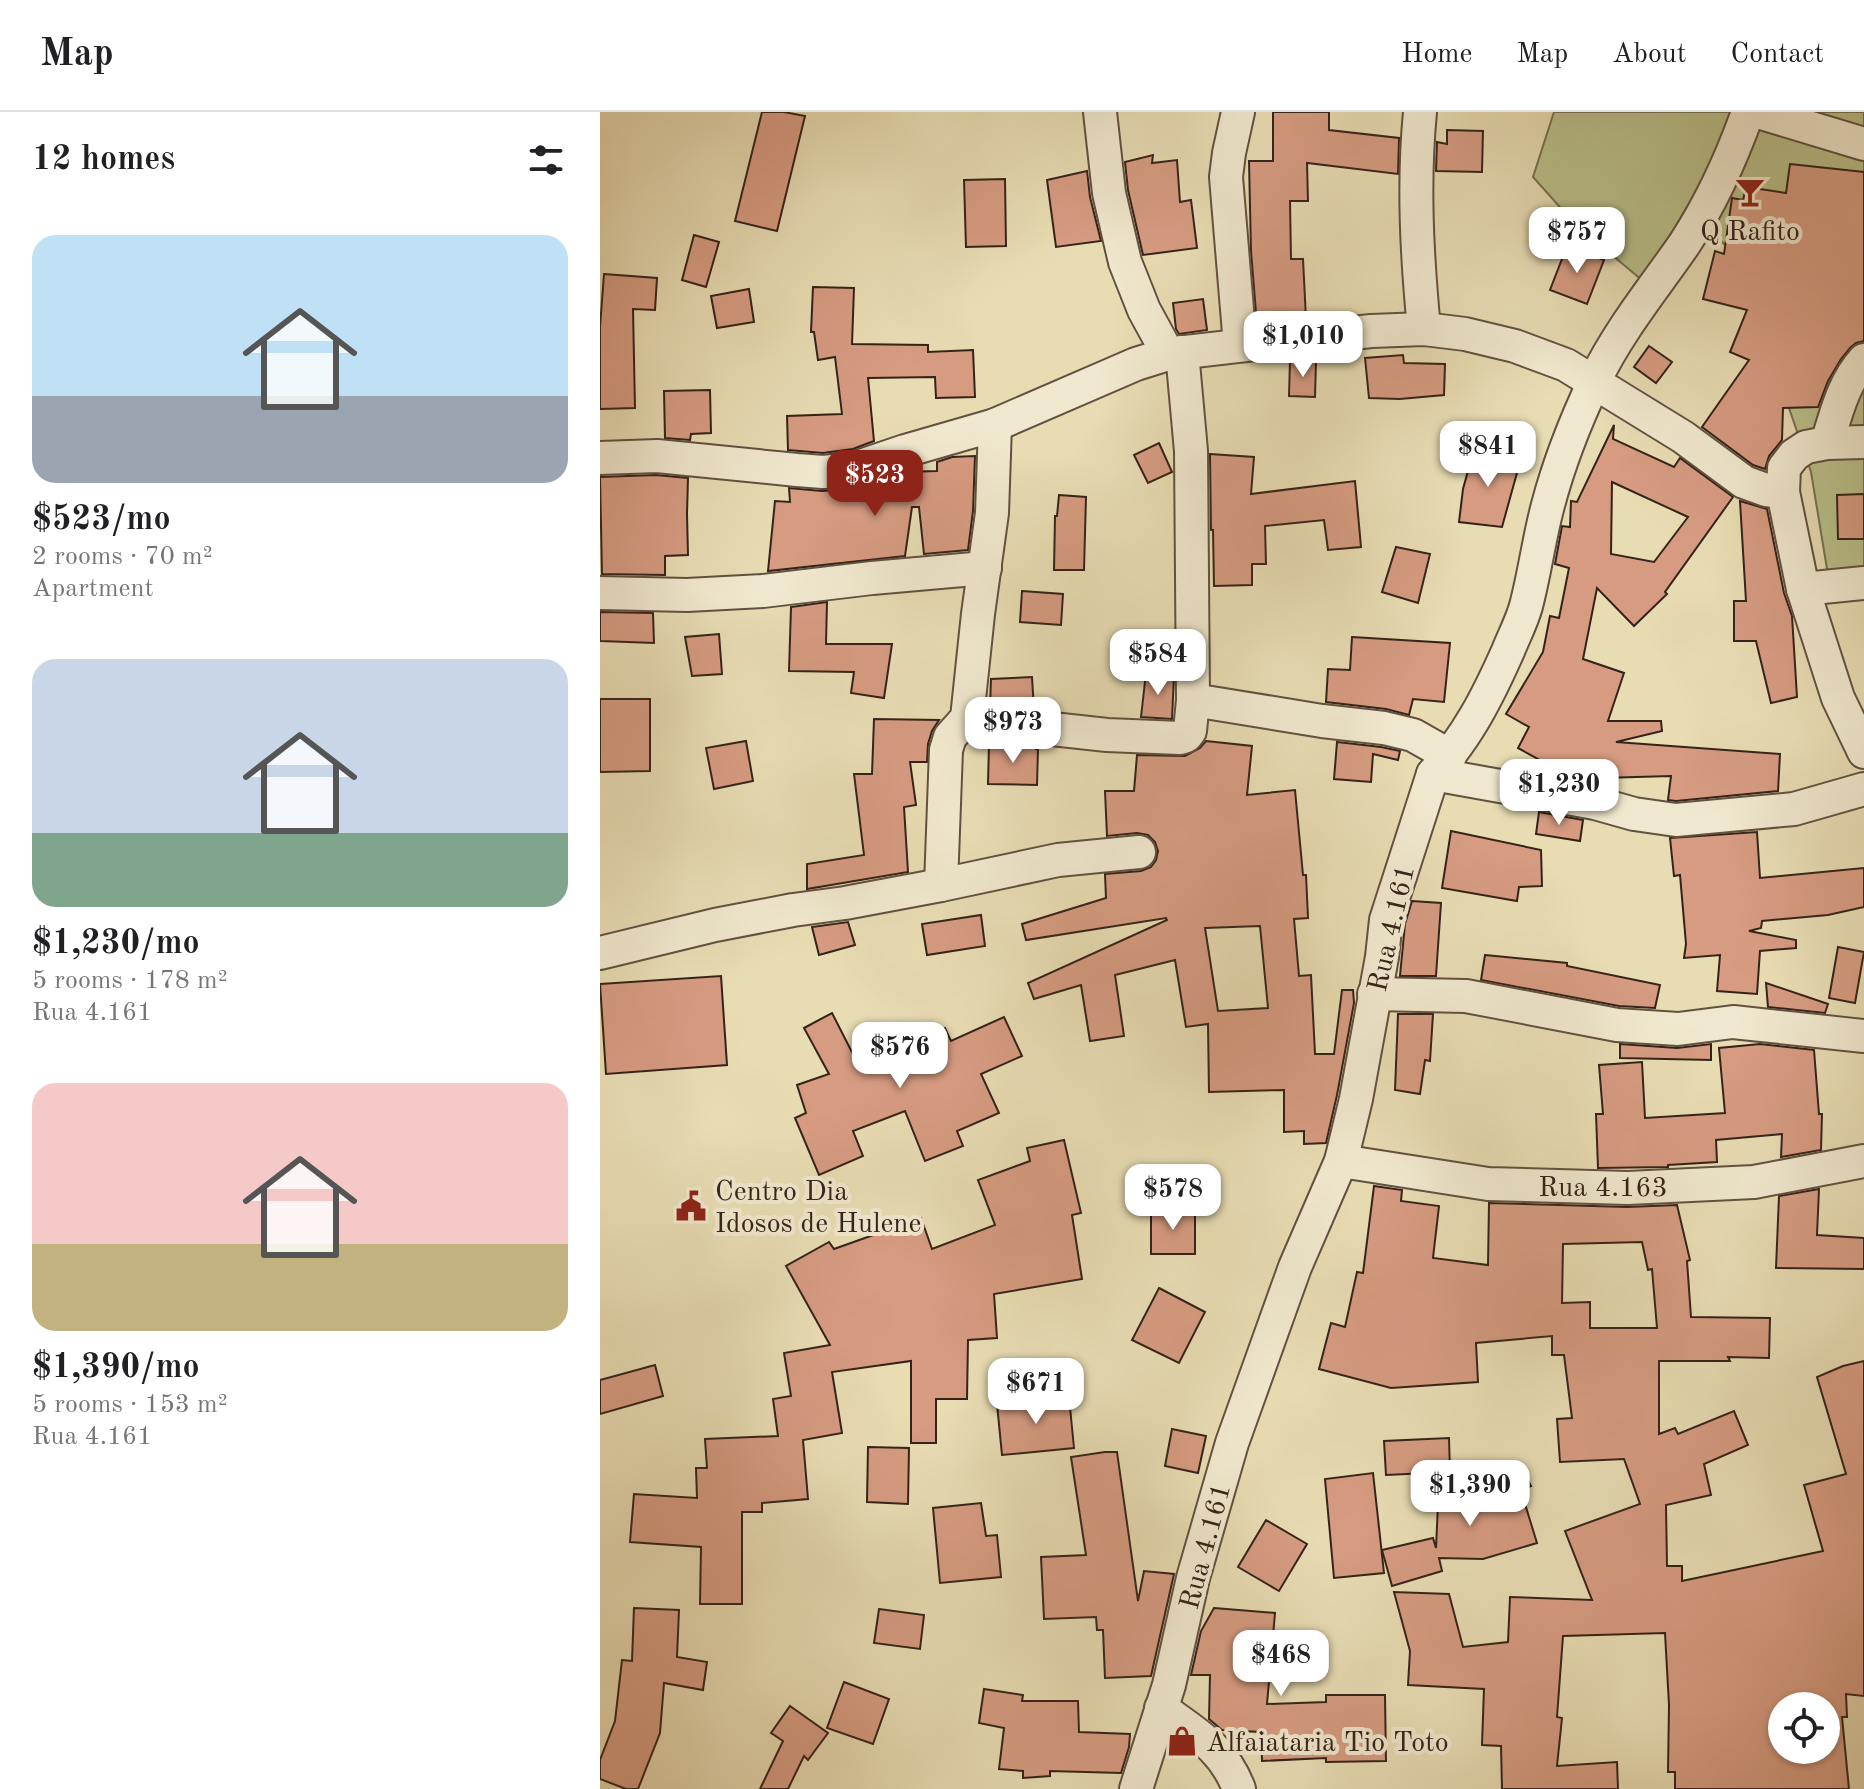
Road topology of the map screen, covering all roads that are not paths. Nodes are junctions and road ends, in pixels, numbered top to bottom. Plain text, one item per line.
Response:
1 (1100, 112) edge
2 (1238, 112) edge
3 (1420, 112) edge
4 (1748, 112) edge
5 (1758, 112) edge
6 (1864, 144) edge
7 (1424, 329) junction
8 (1240, 345) junction
9 (1175, 353) junction
10 (1864, 360) edge
11 (1594, 383) junction
12 (995, 425) junction
13 (1864, 442) edge
14 (1827, 443) junction
15 (600, 458) edge
16 (1783, 492) junction
17 (985, 568) junction
18 (1864, 583) edge
19 (1803, 589) junction
20 (600, 593) edge
21 (1193, 700) junction
22 (962, 724) junction
23 (1864, 752) edge
24 (1442, 765) junction
25 (1864, 789) edge
26 (1139, 852) dead end
27 (941, 885) junction
28 (600, 953) edge
29 (1374, 994) junction
30 (1864, 1036) edge
31 (1341, 1161) junction
32 (1864, 1161) edge
33 (1161, 1708) junction
34 (1136, 1789) edge
35 (1239, 1789) edge

1 - 9 street
2 - 8 street
3 - 7 street
4 - 11 street, Rua 4.161
5 - 6 street
7 - 8 street
7 - 11 street
8 - 9 street
9 - 12 street
9 - 21 street
10 - 14 street
11 - 16 street
11 - 24 street, Rua 4.161
12 - 15 street
12 - 17 street
13 - 14 street
14 - 16 street
16 - 19 street
17 - 20 street
17 - 22 street
18 - 19 street
19 - 23 street
21 - 22 street
21 - 24 street
22 - 27 street
24 - 25 street
24 - 29 street, Rua 4.161
26 - 27 street
27 - 28 street
29 - 30 street
29 - 31 street, Rua 4.161
31 - 32 street, Rua 4.163
31 - 33 street, Rua 4.161
33 - 34 street, Rua 4.161
33 - 35 street

